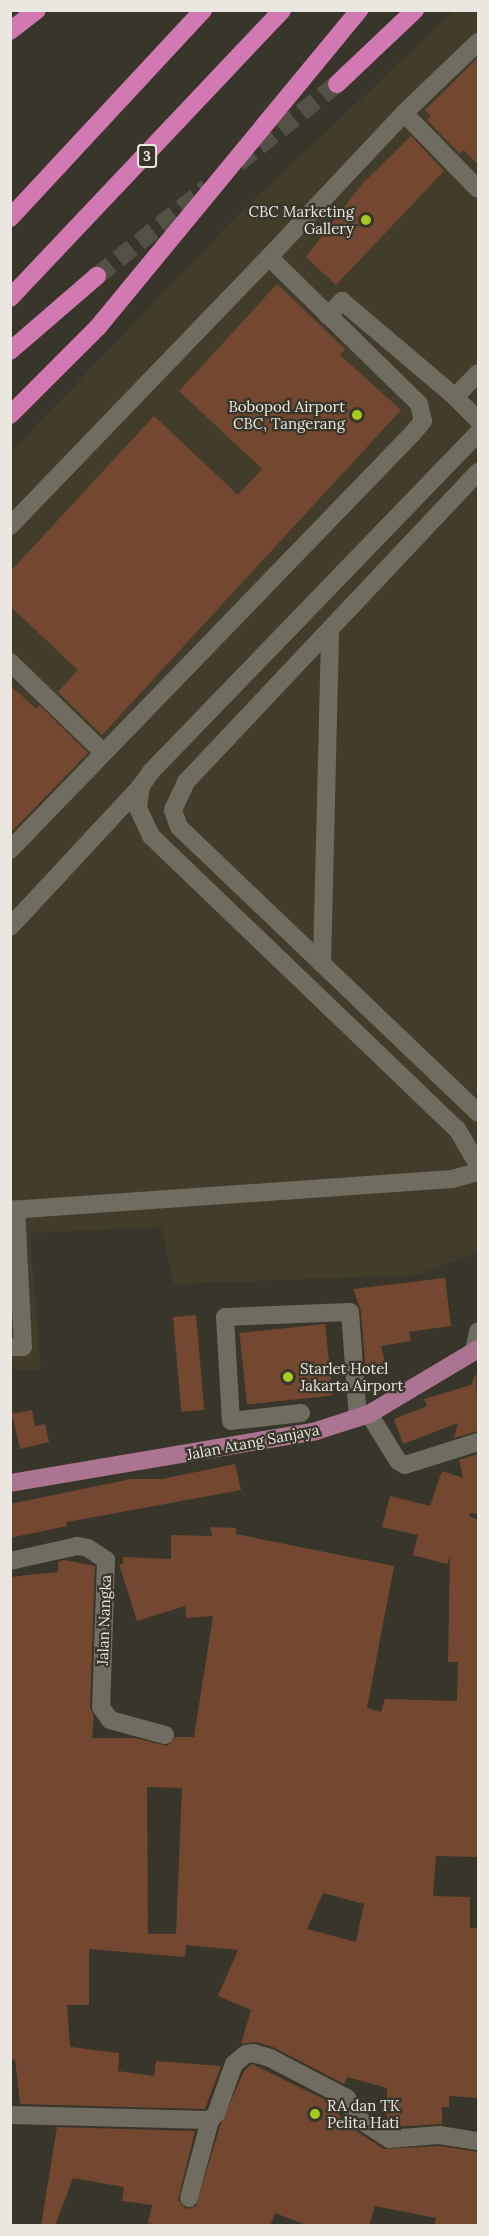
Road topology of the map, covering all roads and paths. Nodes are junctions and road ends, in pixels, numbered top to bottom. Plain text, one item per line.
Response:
1 (37, 10) edge
2 (203, 10) edge
3 (282, 10) edge
4 (359, 10) edge
5 (415, 10) edge
6 (10, 31) edge
7 (478, 42) edge
8 (337, 84) tunnel mouth
9 (404, 113) junction
10 (478, 189) edge
11 (10, 218) edge
12 (269, 257) junction
13 (97, 276) tunnel mouth
14 (10, 298) edge
15 (328, 316) junction
16 (10, 351) edge
17 (478, 373) edge
18 (455, 397) junction
19 (10, 416) edge
20 (478, 420) edge
21 (478, 433) edge
22 (478, 472) edge
23 (10, 525) edge
24 (330, 632) junction
25 (10, 662) edge
26 (103, 752) junction
27 (141, 786) junction
28 (10, 850) edge
29 (10, 927) edge
30 (322, 964) junction
31 (478, 1113) edge
32 (478, 1165) edge
33 (478, 1172) edge
34 (13, 1210) edge
35 (15, 1259) edge
36 (478, 1331) edge
37 (10, 1347) edge
38 (476, 1351) edge
39 (301, 1413) dead end
40 (364, 1416) junction
41 (231, 1421) junction
42 (478, 1442) edge
43 (233, 1446) junction
44 (10, 1483) edge
45 (10, 1561) edge
46 (165, 1735) dead end
47 (10, 2115) edge
48 (210, 2120) junction
49 (478, 2141) edge
50 (189, 2198) dead end

1 - 6 highway
2 - 11 highway
3 - 14 highway, 3
4 - 19 highway
5 - 8 highway
7 - 9 street
9 - 10 street
9 - 12 street
12 - 15 street
12 - 23 street
13 - 16 highway
15 - 18 street
15 - 26 street
17 - 18 street
18 - 20 street
21 - 27 street
22 - 24 street
24 - 30 street
24 - 30 street
25 - 26 street
26 - 28 street
27 - 29 street
27 - 32 street
30 - 31 street
33 - 34 street
34 - 35 street
35 - 37 street
36 - 38 street
38 - 40 main road, Jalan Atang Sanjaya
39 - 41 street
40 - 41 street
40 - 42 street
40 - 43 main road, Jalan Atang Sanjaya
41 - 43 street
43 - 44 main road, Jalan Atang Sanjaya
45 - 46 street, Jalan Nangka
47 - 48 street
48 - 49 street
48 - 50 street

